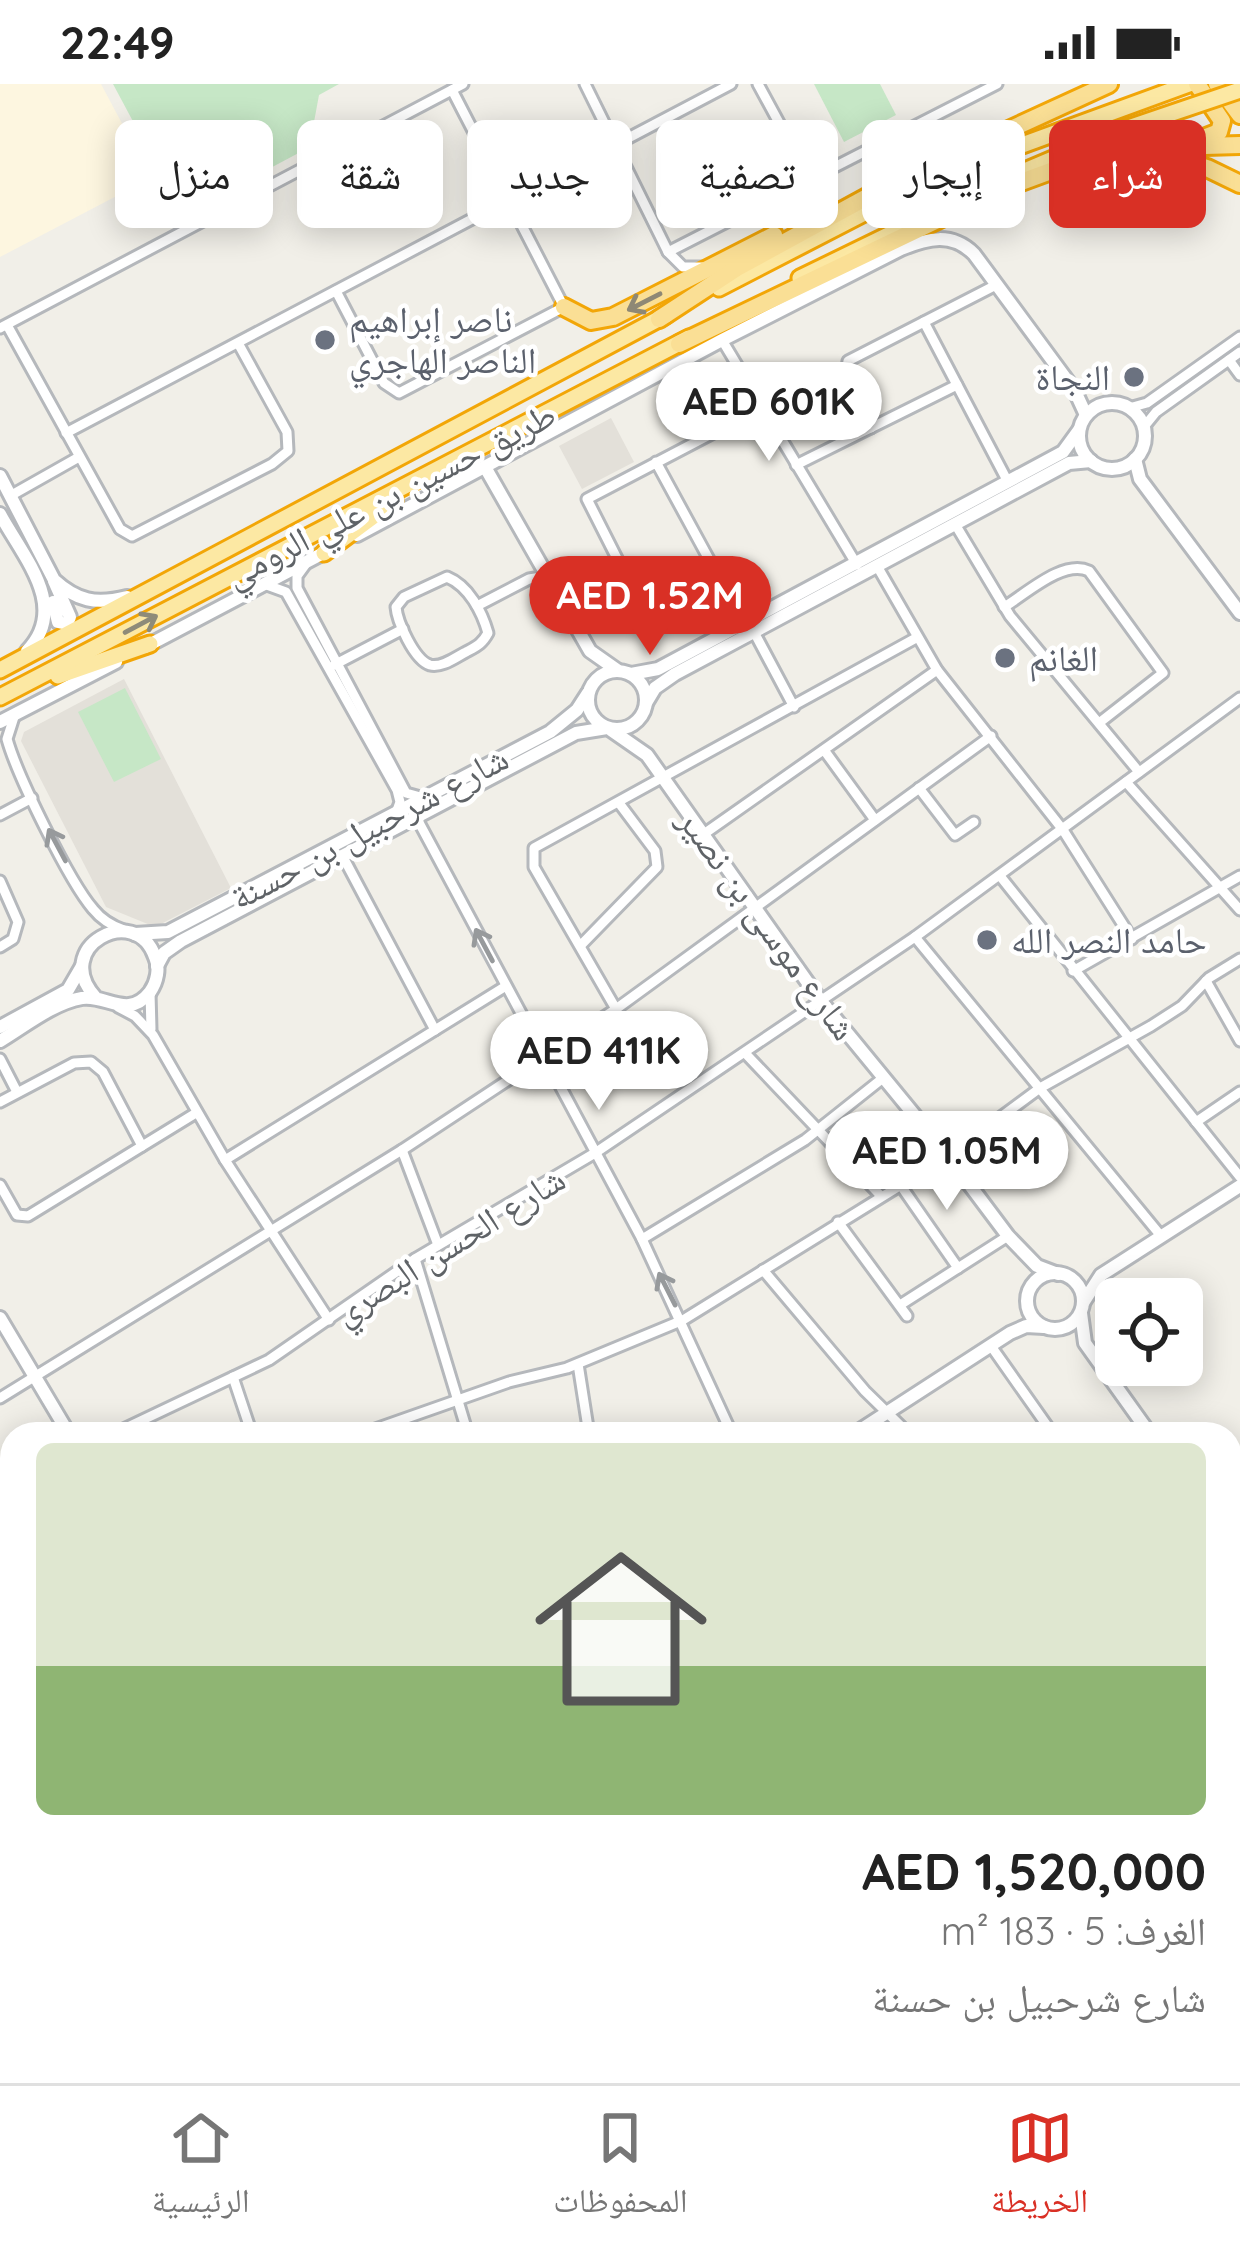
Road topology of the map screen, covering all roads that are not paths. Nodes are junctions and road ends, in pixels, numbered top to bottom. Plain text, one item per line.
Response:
1 (464, 84) edge
2 (585, 84) edge
3 (730, 84) edge
4 (758, 84) edge
5 (997, 84) edge
6 (1077, 84) edge
7 (1109, 84) edge
8 (1193, 84) edge
9 (1217, 84) edge
10 (452, 90) junction
11 (1240, 90) edge
12 (1046, 110) junction
13 (1240, 116) edge
14 (467, 120) edge
15 (604, 120) edge
16 (778, 120) edge
17 (1025, 120) edge
18 (632, 136) edge
19 (1206, 138) edge
20 (1206, 145) edge
21 (1240, 145) edge
22 (838, 164) edge
23 (1206, 169) edge
24 (1049, 173) edge
25 (632, 176) edge
26 (1240, 184) edge
27 (862, 199) edge
28 (862, 200) edge
29 (467, 222) edge
30 (522, 228) edge
31 (714, 228) edge
32 (668, 252) junction
33 (715, 266) junction
34 (995, 285) junction
35 (336, 291) junction
36 (563, 308) junction
37 (659, 319) junction
38 (924, 322) junction
39 (4, 326) edge
40 (1240, 337) edge
41 (722, 340) junction
42 (238, 343) junction
43 (679, 344) junction
44 (1240, 352) edge
45 (1229, 360) junction
46 (1240, 375) edge
47 (957, 385) junction
48 (1075, 391) junction
49 (1101, 405) junction
50 (1129, 408) junction
51 (761, 409) junction
52 (1086, 415) junction
53 (871, 428) junction
54 (1143, 428) junction
55 (1079, 430) junction
56 (66, 433) junction
57 (79, 457) junction
58 (1135, 459) junction
59 (1091, 461) junction
60 (656, 462) junction
61 (796, 465) junction
62 (485, 467) junction
63 (1118, 468) junction
64 (435, 471) junction
65 (0, 476) edge
66 (1140, 479) junction
67 (1008, 482) junction
68 (10, 496) junction
69 (0, 514) edge
70 (955, 524) junction
71 (8, 530) junction
72 (324, 553) junction
73 (308, 561) junction
74 (857, 565) junction
75 (877, 566) junction
76 (547, 576) junction
77 (54, 580) junction
78 (264, 584) junction
79 (162, 586) junction
80 (477, 606) junction
81 (1004, 607) junction
82 (1240, 613) edge
83 (404, 629) junction
84 (754, 632) junction
85 (916, 638) junction
86 (150, 644) junction
87 (590, 651) junction
88 (333, 666) junction
89 (5, 668) edge
90 (937, 670) junction
91 (624, 672) junction
92 (589, 690) junction
93 (5, 695) edge
94 (1240, 698) edge
95 (794, 706) junction
96 (644, 709) junction
97 (17, 713) junction
98 (0, 722) edge
99 (1100, 723) junction
100 (609, 729) junction
101 (991, 736) junction
102 (824, 750) junction
103 (647, 754) junction
104 (1139, 772) junction
105 (662, 778) junction
106 (1126, 782) junction
107 (919, 788) junction
108 (32, 798) junction
109 (424, 798) junction
110 (619, 803) junction
111 (396, 813) junction
112 (0, 815) edge
113 (415, 815) junction
114 (875, 820) junction
115 (974, 822) dead end
116 (1064, 830) junction
117 (700, 836) junction
118 (342, 855) junction
119 (1000, 876) junction
120 (1240, 876) edge
121 (0, 881) edge
122 (1222, 886) junction
123 (754, 909) junction
124 (1240, 910) edge
125 (132, 933) junction
126 (914, 937) junction
127 (1132, 939) junction
128 (581, 945) junction
129 (0, 947) edge
130 (1240, 959) edge
131 (82, 965) junction
132 (158, 966) junction
133 (1073, 970) junction
134 (1206, 981) junction
135 (506, 986) junction
136 (150, 991) junction
137 (96, 998) junction
138 (820, 1000) junction
139 (112, 1006) junction
140 (616, 1009) junction
141 (0, 1027) edge
142 (435, 1030) junction
143 (153, 1034) junction
144 (1130, 1037) junction
145 (0, 1041) edge
146 (1240, 1041) edge
147 (745, 1053) junction
148 (542, 1057) junction
149 (0, 1059) edge
150 (884, 1078) junction
151 (1040, 1088) junction
152 (17, 1092) junction
153 (1240, 1092) edge
154 (0, 1102) edge
155 (196, 1113) junction
156 (1196, 1122) junction
157 (818, 1130) junction
158 (142, 1146) junction
159 (402, 1150) junction
160 (595, 1153) junction
161 (948, 1156) junction
162 (225, 1160) junction
163 (899, 1183) junction
164 (0, 1185) edge
165 (1238, 1188) edge
166 (880, 1195) junction
167 (838, 1222) junction
168 (271, 1230) junction
169 (1008, 1236) junction
170 (1161, 1236) junction
171 (641, 1239) junction
172 (438, 1245) junction
173 (416, 1258) junction
174 (1028, 1258) junction
175 (958, 1268) junction
176 (763, 1270) junction
177 (1062, 1275) junction
178 (1101, 1275) junction
179 (1028, 1300) junction
180 (900, 1305) junction
181 (1082, 1308) junction
182 (907, 1316) dead end
183 (0, 1318) edge
184 (329, 1320) junction
185 (682, 1321) junction
186 (1052, 1328) junction
187 (1010, 1333) junction
188 (1085, 1343) junction
189 (992, 1346) junction
190 (578, 1364) junction
191 (36, 1375) junction
192 (233, 1377) junction
193 (0, 1398) edge
194 (458, 1399) junction
195 (888, 1413) junction
196 (62, 1422) edge
197 (138, 1422) edge
198 (248, 1422) edge
199 (394, 1422) edge
200 (465, 1422) edge
201 (587, 1422) edge
202 (727, 1422) edge
203 (873, 1422) edge
204 (897, 1422) edge
205 (1044, 1422) edge
206 (1141, 1422) edge

1 - 10 street
2 - 15 street
3 - 18 street
4 - 16 street
5 - 22 street
6 - 12 highway
7 - 12 highway
8 - 19 highway
8 - 37 highway, طريق حسين بن علي الرومي
9 - 13 highway
10 - 14 street
10 - 39 street
11 - 43 highway, طريق حسين بن علي الرومي, bridge
12 - 17 highway
20 - 21 highway
23 - 26 highway
24 - 43 highway
25 - 32 street
27 - 33 highway
28 - 37 highway
29 - 35 street
30 - 36 street
31 - 32 street
32 - 33 street
33 -> 36 highway
34 - 38 street
34 - 41 street
34 - 48 street
35 - 36 street
35 - 42 street
37 - 79 highway, طريق حسين بن علي الرومي
38 - 47 street
38 - 53 street
39 - 56 street
40 - 50 street
41 - 51 street
41 - 62 street
42 - 56 street
42 - 57 street
43 - 64 highway, طريق حسين بن علي الرومي
44 - 45 street
45 - 46 street
45 - 54 street
47 - 53 street
47 - 67 street
48 - 49 street
48 - 52 street
49 - 50 street
49 - 52 street
50 - 54 street
51 - 60 street
51 - 61 street
52 - 55 street
53 - 61 street
54 - 58 street
55 - 59 street
55 - 67 street
56 - 57 street
57 - 68 street
58 - 63 street
58 - 66 street
59 - 63 street
59 - 70 street
60 - 60 street
61 - 74 street
62 - 72 street
62 - 76 street
63 - 66 street
64 - 72 highway
93 -> 64 highway, طريق حسين بن علي الرومي
65 - 68 street
66 - 82 street
67 - 74 street
68 - 77 street
69 - 71 street
70 - 75 street
70 - 81 street
71 - 77 street
71 - 89 street
72 - 73 street
73 - 78 street
73 - 88 street
74 - 91 street
75 - 84 street
75 - 85 street
76 - 80 street
76 - 87 street
77 - 79 street
78 - 86 street
78 - 88 street
79 - 89 highway, طريق حسين بن علي الرومي
80 - 83 street
80 - 83 street
81 - 99 street
81 - 99 street
83 - 88 street
84 - 95 street
84 - 96 street
85 - 90 street
85 - 95 street
86 - 93 highway
86 - 97 street
87 - 91 street
87 - 92 street
88 - 109 street
88 - 111 street
90 - 101 street
90 - 102 street
91 - 92 street
91 - 96 street
92 - 100 street
92 - 109 street, شارع شرحبيل بن حسنة
94 - 104 street, شارع الحسن البصري
95 - 105 street
96 - 100 street
96 - 103 street, شارع موسى بن نصير
97 - 98 street
97 - 108 street
99 - 104 street
100 - 103 street, شارع موسى بن نصير
100 - 113 street, شارع شرحبيل بن حسنة
101 - 107 street
101 - 116 street
102 - 114 street
102 - 117 street
103 - 105 street, شارع موسى بن نصير
104 - 106 street, شارع الحسن البصري
105 - 110 street
105 - 117 street, شارع موسى بن نصير
106 - 116 street, شارع الحسن البصري
106 - 122 street
107 - 114 street
107 - 115 street
108 - 112 street
125 -> 108 street
109 - 111 street, شارع شرحبيل بن حسنة
110 - 128 street
110 - 128 street
111 - 125 street, شارع شرحبيل بن حسنة
113 - 118 street, شارع شرحبيل بن حسنة
135 -> 113 street
114 - 123 street
116 - 119 street, شارع الحسن البصري
116 - 127 street
117 - 123 street, شارع موسى بن نصير
118 - 132 street, شارع شرحبيل بن حسنة
118 - 142 street
119 - 126 street, شارع الحسن البصري
119 - 133 street
120 - 122 street
121 - 129 street
122 - 124 street
122 - 127 street
123 - 138 street, شارع موسى بن نصير
123 - 140 street
125 - 131 street
125 - 132 street
126 - 138 street, شارع الحسن البصري
126 - 151 street
127 - 133 street
128 - 140 street
130 - 134 street
131 - 137 street
131 - 141 street
132 - 136 street
133 - 144 street
134 - 144 street
134 - 146 street
135 - 142 street
135 - 148 street
136 - 139 street
136 - 143 street
137 - 139 street
137 - 145 street
138 - 147 street, شارع الحسن البصري
138 - 150 street, شارع موسى بن نصير
139 - 143 street
140 - 148 street
142 - 162 street
143 - 155 street
144 - 151 street
144 - 156 street
147 - 157 street
147 - 160 street, شارع الحسن البصري
148 - 159 street
148 - 160 street
149 - 152 street
150 - 157 street
150 - 161 street, شارع موسى بن نصير
151 - 161 street
151 - 170 street
152 - 154 street
152 - 158 street
153 - 156 street
155 - 158 street
155 - 162 street
156 - 165 street
157 - 166 street
157 - 171 street
158 - 164 street
159 - 168 street
159 - 172 street
160 - 171 street
160 - 172 street, شارع الحسن البصري
161 - 163 street
161 - 169 street, شارع موسى بن نصير
162 - 168 street
163 - 166 street
163 - 175 street
165 - 170 street
166 - 167 street
167 - 176 street
167 - 180 street
168 - 184 street
168 - 191 street
169 - 174 street, شارع موسى بن نصير
169 - 175 street
170 - 178 street
185 -> 171 street
172 - 173 street, شارع الحسن البصري
173 - 184 street, شارع الحسن البصري
173 - 194 street
174 - 177 street, شارع موسى بن نصير
174 - 179 street
175 - 180 street
176 - 185 street
176 - 195 street
177 - 178 street
177 - 179 street
177 - 181 street
178 - 181 street
179 - 186 street
179 - 187 street
180 - 182 street
181 - 186 street
181 - 188 street
183 - 191 street
184 - 192 street, شارع الحسن البصري
185 - 190 street
185 - 202 street
186 - 187 street
186 - 188 street
187 - 189 street
188 - 206 street
189 - 195 street
189 - 205 street
190 - 194 street
190 - 201 street
191 - 193 street
191 - 196 street
192 - 197 street, شارع الحسن البصري
192 - 198 street
194 - 199 street
194 - 200 street
195 - 203 street
195 - 204 street

